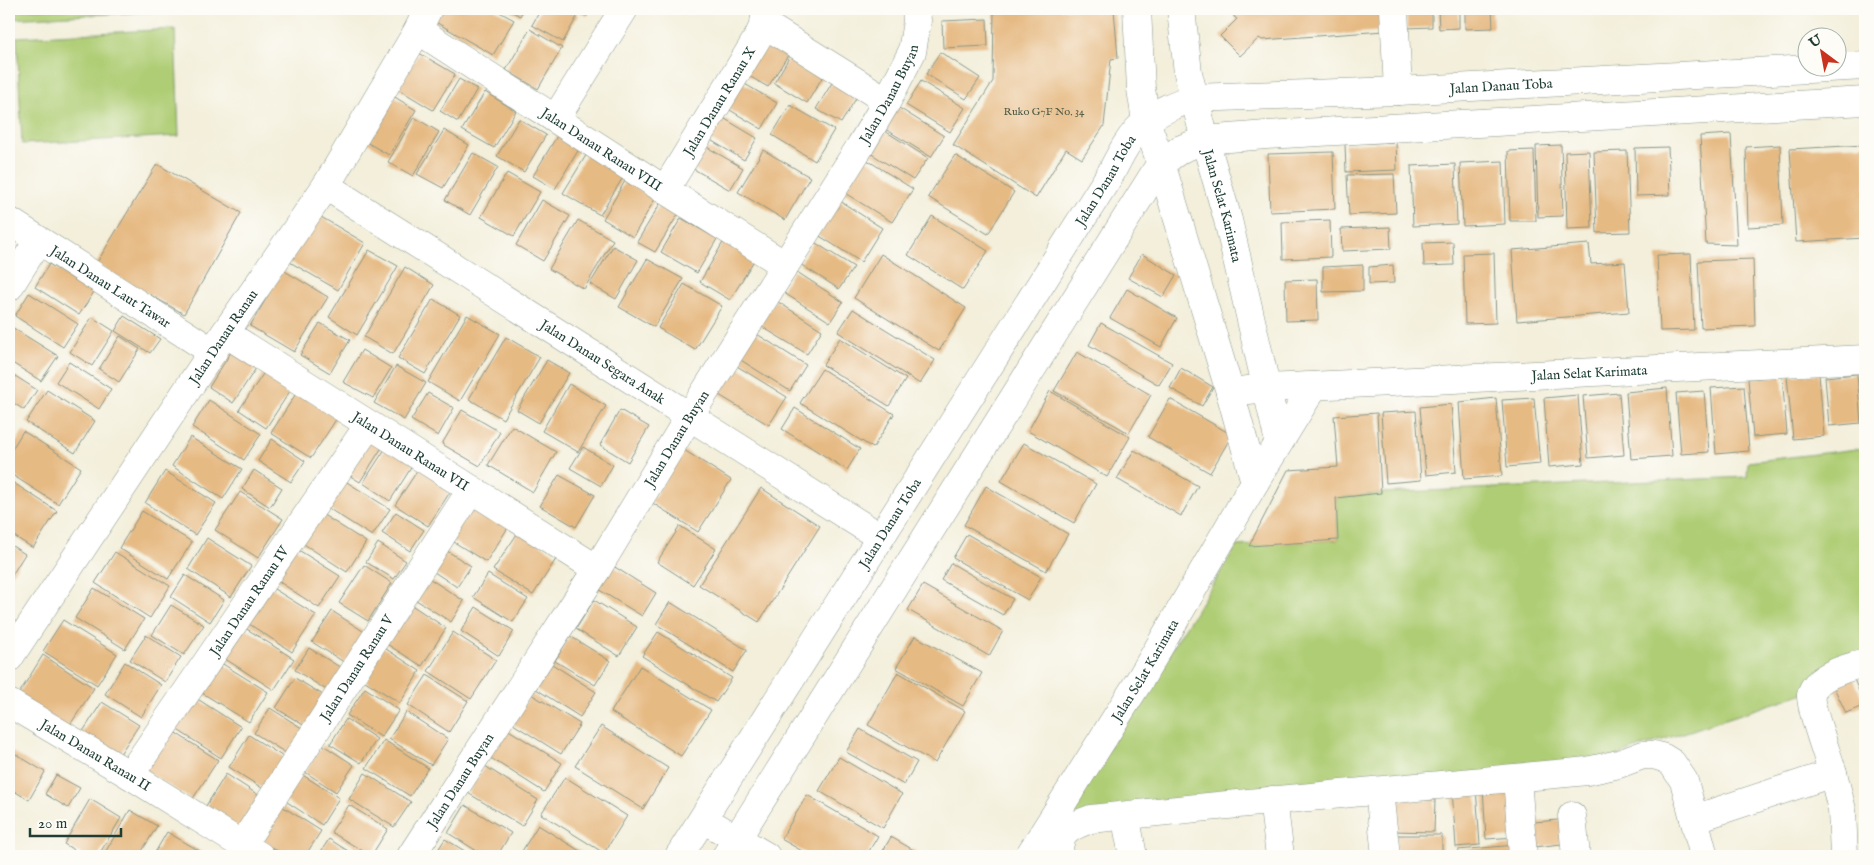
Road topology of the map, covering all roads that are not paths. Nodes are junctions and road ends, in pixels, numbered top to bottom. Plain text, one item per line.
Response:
1 (624, 9) edge
2 (916, 9) edge
3 (1137, 9) edge
4 (1181, 9) edge
5 (1394, 9) edge
6 (765, 16) edge
7 (423, 19) edge
8 (1865, 66) edge
9 (1398, 91) junction
10 (1193, 98) junction
11 (887, 101) junction
12 (1865, 101) edge
13 (556, 118) junction
14 (1146, 121) junction
15 (1205, 140) junction
16 (1161, 163) junction
17 (326, 186) junction
18 (664, 190) junction
19 (9, 221) edge
20 (38, 241) junction
21 (785, 265) junction
22 (9, 287) edge
23 (219, 343) junction
24 (1865, 359) edge
25 (1314, 386) junction
26 (1267, 388) junction
27 (1230, 392) junction
28 (689, 417) junction
29 (368, 426) junction
30 (1279, 442) junction
31 (1255, 482) junction
32 (470, 490) junction
33 (880, 537) junction
34 (597, 569) junction
35 (9, 658) edge
36 (1865, 663) edge
37 (9, 703) edge
38 (1833, 773) junction
39 (130, 775) junction
40 (1517, 778) junction
41 (1379, 792) junction
42 (1274, 800) junction
43 (1572, 816) dead end
44 (703, 819) junction
45 (1694, 819) junction
46 (1128, 830) dead end
47 (732, 847) edge
48 (251, 851) edge
49 (411, 856) edge
50 (679, 856) edge
51 (766, 856) edge
52 (1029, 856) edge
53 (1060, 856) edge
54 (1133, 856) edge
55 (1280, 856) edge
56 (1386, 856) edge
57 (1523, 856) edge
58 (1576, 856) edge
59 (1704, 856) edge
60 (1844, 856) edge

1 - 13 street
2 - 11 street, Jalan Danau Buyan
3 - 14 street
4 - 10 street, Jalan Selat Karimata
5 - 9 street
6 - 11 street
6 - 18 street, Jalan Danau Ranau X
7 - 13 street, Jalan Danau Ranau VIII
7 - 17 street, Jalan Danau Ranau
8 - 9 street, Jalan Danau Toba
9 - 10 street, Jalan Danau Toba
10 - 14 street, Jalan Danau Toba
10 - 15 street, Jalan Selat Karimata
11 - 21 street, Jalan Danau Buyan
12 - 15 street
13 - 18 street, Jalan Danau Ranau VIII
14 - 16 street
14 - 33 street, Jalan Danau Toba
15 - 16 street
15 - 26 street, Jalan Selat Karimata
16 - 27 street
16 - 47 street
17 - 23 street, Jalan Danau Ranau
17 - 28 street, Jalan Danau Segara Anak
18 - 21 street, Jalan Danau Ranau VIII
19 - 20 street, Jalan Danau Laut Tawar
20 - 22 street
20 - 23 street, Jalan Danau Laut Tawar
21 - 28 street, Jalan Danau Buyan
23 - 29 street, Jalan Danau Ranau VII
23 - 35 street, Jalan Danau Ranau
24 - 25 street, Jalan Selat Karimata
25 - 26 street, Jalan Selat Karimata
25 - 30 street, Jalan Selat Karimata
26 - 27 street, Jalan Selat Karimata
26 - 30 street, Jalan Selat Karimata
27 - 31 street
28 - 33 street, Jalan Danau Segara Anak
28 - 34 street, Jalan Danau Buyan
29 - 32 street, Jalan Danau Ranau VII
29 - 39 street, Jalan Danau Ranau IV
30 - 31 street, Jalan Selat Karimata
31 - 52 street, Jalan Selat Karimata
32 - 34 street, Jalan Danau Ranau VII
32 - 48 street, Jalan Danau Ranau V
33 - 44 street, Jalan Danau Toba
34 - 49 street, Jalan Danau Buyan
36 - 38 street
37 - 39 street, Jalan Danau Ranau II
38 - 45 street
38 - 60 street
39 - 48 street, Jalan Danau Ranau II
40 - 41 street
40 - 45 street
40 - 57 street
41 - 42 street
41 - 56 street
42 - 53 street
42 - 55 street
43 - 58 street
44 - 47 street
44 - 50 street, Jalan Danau Toba
45 - 59 street
46 - 54 street
47 - 51 street

